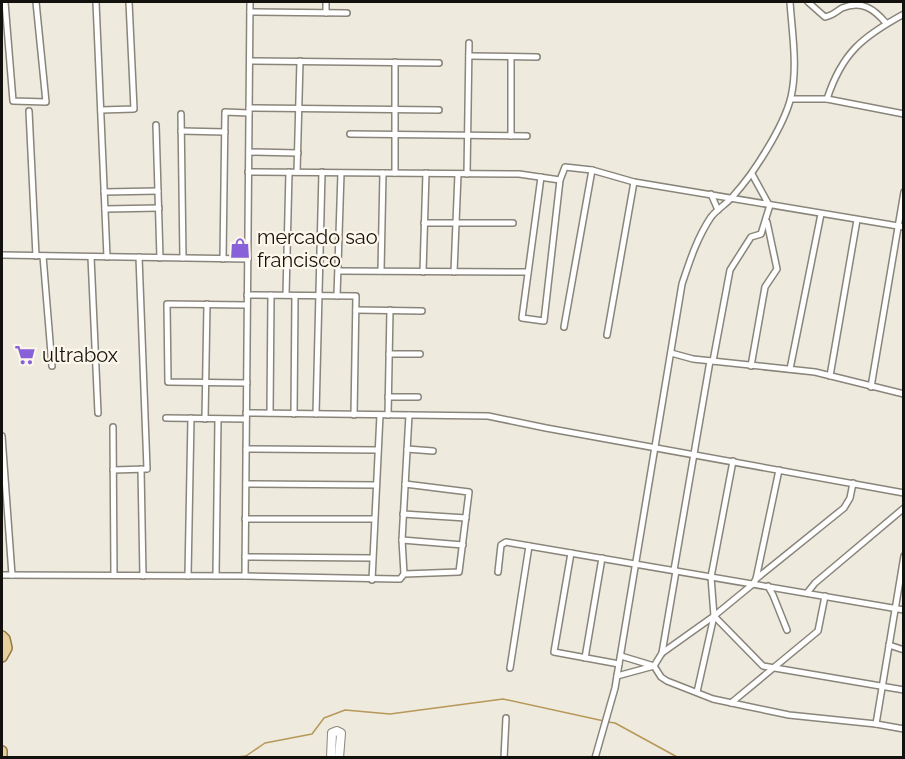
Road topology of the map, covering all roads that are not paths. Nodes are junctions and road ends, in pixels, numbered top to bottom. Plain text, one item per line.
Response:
1 (5, 2) edge
2 (36, 2) edge
3 (96, 2) edge
4 (129, 2) edge
5 (250, 2) edge
6 (326, 2) edge
7 (790, 2) edge
8 (808, 2) edge
9 (250, 12) junction
10 (326, 13) junction
11 (348, 13) dead end
12 (903, 14) edge
13 (886, 23) junction
14 (469, 43) dead end
15 (469, 56) junction
16 (511, 57) junction
17 (537, 57) dead end
18 (250, 61) junction
19 (300, 62) junction
20 (395, 62) junction
21 (439, 63) dead end
22 (791, 99) junction
23 (827, 99) junction
24 (299, 109) junction
25 (100, 110) junction
26 (249, 110) junction
27 (395, 110) junction
28 (439, 110) dead end
29 (29, 111) dead end
30 (181, 114) dead end
31 (903, 114) edge
32 (156, 125) dead end
33 (181, 131) junction
34 (225, 132) junction
35 (350, 134) dead end
36 (395, 135) junction
37 (468, 136) junction
38 (511, 136) junction
39 (527, 136) dead end
40 (249, 152) junction
41 (298, 153) junction
42 (592, 170) junction
43 (249, 172) junction
44 (288, 172) junction
45 (297, 172) junction
46 (322, 172) junction
47 (341, 173) junction
48 (383, 173) junction
49 (395, 173) junction
50 (426, 173) junction
51 (458, 174) junction
52 (467, 174) junction
53 (752, 174) junction
54 (541, 177) junction
55 (560, 180) junction
56 (634, 182) junction
57 (158, 190) junction
58 (104, 192) junction
59 (903, 192) edge
60 (711, 194) junction
61 (732, 198) junction
62 (769, 205) junction
63 (159, 208) junction
64 (105, 209) junction
65 (718, 210) junction
66 (821, 214) junction
67 (767, 220) junction
68 (857, 220) junction
69 (424, 223) junction
70 (456, 223) junction
71 (513, 224) dead end
72 (901, 226) edge
73 (2, 255) edge
74 (39, 256) junction
75 (90, 257) junction
76 (107, 257) junction
77 (139, 257) junction
78 (160, 258) junction
79 (183, 258) junction
80 (223, 259) junction
81 (248, 259) junction
82 (339, 271) junction
83 (381, 272) junction
84 (423, 272) junction
85 (454, 272) junction
86 (528, 272) junction
87 (247, 295) junction
88 (271, 295) junction
89 (286, 296) junction
90 (295, 296) junction
91 (318, 296) junction
92 (337, 296) junction
93 (207, 304) junction
94 (247, 304) junction
95 (356, 310) junction
96 (390, 310) junction
97 (423, 311) dead end
98 (564, 327) dead end
99 (607, 335) dead end
100 (670, 353) junction
101 (389, 354) junction
102 (420, 354) dead end
103 (712, 361) junction
104 (52, 366) dead end
105 (751, 366) junction
106 (789, 369) junction
107 (830, 376) junction
108 (206, 382) junction
109 (247, 382) junction
110 (871, 387) junction
111 (903, 394) edge
112 (388, 397) junction
113 (418, 397) dead end
114 (98, 413) dead end
115 (270, 413) junction
116 (294, 414) junction
117 (316, 414) junction
118 (354, 414) junction
119 (380, 415) junction
120 (388, 415) junction
121 (409, 415) junction
122 (246, 416) junction
123 (166, 418) dead end
124 (190, 418) junction
125 (206, 419) junction
126 (218, 419) junction
127 (113, 427) dead end
128 (2, 436) edge
129 (655, 447) junction
130 (246, 449) junction
131 (407, 449) junction
132 (378, 450) junction
133 (433, 451) dead end
134 (694, 454) junction
135 (734, 461) junction
136 (144, 469) junction
137 (113, 470) junction
138 (779, 470) junction
139 (3, 473) edge
140 (853, 483) junction
141 (246, 484) junction
142 (405, 484) junction
143 (376, 485) junction
144 (903, 493) edge
145 (903, 508) edge
146 (403, 514) junction
147 (466, 518) junction
148 (245, 519) junction
149 (374, 519) junction
150 (402, 540) junction
151 (463, 545) junction
152 (529, 546) junction
153 (571, 553) junction
154 (903, 556) edge
155 (245, 557) junction
156 (372, 558) junction
157 (602, 558) junction
158 (636, 564) junction
159 (675, 571) junction
160 (498, 572) dead end
161 (404, 574) junction
162 (2, 575) edge
163 (12, 575) junction
164 (114, 575) junction
165 (143, 576) junction
166 (188, 576) junction
167 (216, 576) junction
168 (245, 576) junction
169 (711, 577) junction
170 (372, 580) junction
171 (754, 582) junction
172 (768, 586) junction
173 (807, 593) junction
174 (825, 596) junction
175 (895, 609) junction
176 (903, 610) edge
177 (714, 616) junction
178 (787, 630) dead end
179 (2, 636) edge
180 (889, 645) junction
181 (903, 650) edge
182 (662, 653) junction
183 (621, 656) junction
184 (3, 658) edge
185 (585, 658) junction
186 (619, 664) junction
187 (654, 666) junction
188 (510, 668) dead end
189 (772, 669) junction
190 (617, 676) junction
191 (882, 686) junction
192 (903, 690) edge
193 (697, 692) junction
194 (741, 695) junction
195 (731, 703) junction
196 (746, 706) junction
197 (506, 718) dead end
198 (876, 724) junction
199 (903, 729) edge
200 (2, 752) edge
201 (2, 758) edge
202 (331, 758) edge
203 (339, 758) edge
204 (504, 758) edge
205 (595, 758) edge

1 - 2 street
3 - 25 street
4 - 25 street
5 - 9 street
6 - 10 street
7 - 22 street
8 - 13 street
9 - 10 street
9 - 18 street
10 - 11 street
12 - 13 street
13 - 23 street
14 - 15 street
15 - 16 street
15 - 37 street
16 - 17 street
16 - 38 street
18 - 19 street
18 - 26 street
19 - 20 street
19 - 24 street
20 - 21 street
20 - 27 street
22 - 23 street
22 - 53 street
23 - 31 street
24 - 26 street
24 - 27 street
24 - 41 street
25 - 58 street
26 - 34 street
26 - 40 street
27 - 28 street
27 - 36 street
29 - 74 street
30 - 33 street
32 - 57 street
33 - 34 street
33 - 79 street
34 - 80 street
35 - 36 street
36 - 37 street
36 - 49 street
37 - 38 street
37 - 52 street
38 - 39 street
40 - 41 street
40 - 43 street
41 - 45 street
42 - 55 street
42 - 56 street
42 - 98 street
43 - 44 street
43 - 81 street
44 - 45 street
44 - 89 street
45 - 46 street
46 - 47 street
46 - 91 street
47 - 48 street
47 - 82 street
48 - 49 street
48 - 83 street
49 - 50 street
50 - 51 street
50 - 69 street
51 - 52 street
51 - 70 street
52 - 54 street
53 - 61 street
53 - 62 street
54 - 55 street
54 - 86 street
55 - 86 street
56 - 60 street
56 - 99 street
57 - 58 street
57 - 63 street
58 - 64 street
59 - 72 street
60 - 61 street
60 - 65 street
61 - 62 street
61 - 65 street
62 - 66 street
62 - 67 street
63 - 64 street
63 - 78 street
64 - 76 street
65 - 100 street
66 - 68 street
66 - 106 street
67 - 103 street
67 - 105 street
68 - 72 street
68 - 107 street
69 - 70 street
69 - 84 street
70 - 71 street
70 - 85 street
72 - 110 street
73 - 74 street
74 - 75 street
74 - 104 street
75 - 76 street
75 - 114 street
76 - 77 street
77 - 78 street
77 - 136 street
78 - 79 street
79 - 80 street
80 - 81 street
81 - 87 street
82 - 83 street
82 - 92 street
83 - 84 street
84 - 85 street
85 - 86 street
87 - 88 street
87 - 94 street
88 - 89 street
88 - 115 street
89 - 90 street
90 - 91 street
90 - 116 street
91 - 92 street
91 - 117 street
92 - 95 street
93 - 94 street
93 - 108 street
93 - 108 street
94 - 109 street
95 - 96 street
95 - 118 street
96 - 97 street
96 - 101 street
100 - 103 street
100 - 129 street
101 - 102 street
101 - 112 street
103 - 105 street
103 - 134 street
105 - 106 street
106 - 107 street
107 - 110 street
108 - 109 street
108 - 125 street
109 - 122 street
110 - 111 street
112 - 113 street
112 - 120 street
115 - 116 street
115 - 122 street
116 - 117 street
117 - 118 street
118 - 119 street
119 - 120 street
119 - 132 street
120 - 121 street
121 - 129 street
121 - 131 street
122 - 126 street
122 - 130 street
123 - 124 street
124 - 125 street
124 - 166 street
125 - 126 street
126 - 167 street
127 - 137 street
128 - 139 street
129 - 134 street
129 - 158 street
130 - 132 street
130 - 141 street
131 - 133 street
131 - 142 street
132 - 143 street
134 - 135 street
134 - 159 street
135 - 138 street
135 - 169 street
136 - 137 street
136 - 165 street
137 - 164 street
138 - 140 street
138 - 171 street
139 - 163 street
140 - 144 street
140 - 171 street
141 - 143 street
141 - 148 street
142 - 146 street
142 - 147 street
143 - 149 street
145 - 173 street
146 - 147 street
146 - 150 street
147 - 151 street
148 - 149 street
148 - 155 street
149 - 156 street
150 - 151 street
150 - 161 street
151 - 161 street
152 - 153 street
152 - 160 street
152 - 188 street
153 - 157 street
153 - 185 street
154 - 175 street
155 - 156 street
155 - 168 street
156 - 170 street
157 - 158 street
157 - 185 street
158 - 159 street
158 - 183 street
159 - 169 street
159 - 182 street
161 - 170 street
162 - 163 street
163 - 164 street
164 - 165 street
165 - 166 street
166 - 167 street
167 - 168 street
168 - 170 street
169 - 171 street
169 - 177 street
171 - 172 street
171 - 177 street
172 - 173 street
172 - 178 street
173 - 174 street
174 - 175 street
174 - 189 street
175 - 176 street
175 - 180 street
177 - 182 street
177 - 189 street
177 - 193 street
179 - 184 main road
180 - 181 street
180 - 191 street
182 - 187 street
183 - 186 street
183 - 187 street
185 - 186 street
186 - 190 street
187 - 190 street
187 - 193 street
189 - 191 street
189 - 194 street
190 - 205 street
191 - 192 street
191 - 198 street
193 - 195 street
194 - 195 street
194 - 196 street
195 - 196 street
196 - 198 street
197 - 204 street
198 - 199 street
200 - 201 main road
202 - 203 street

